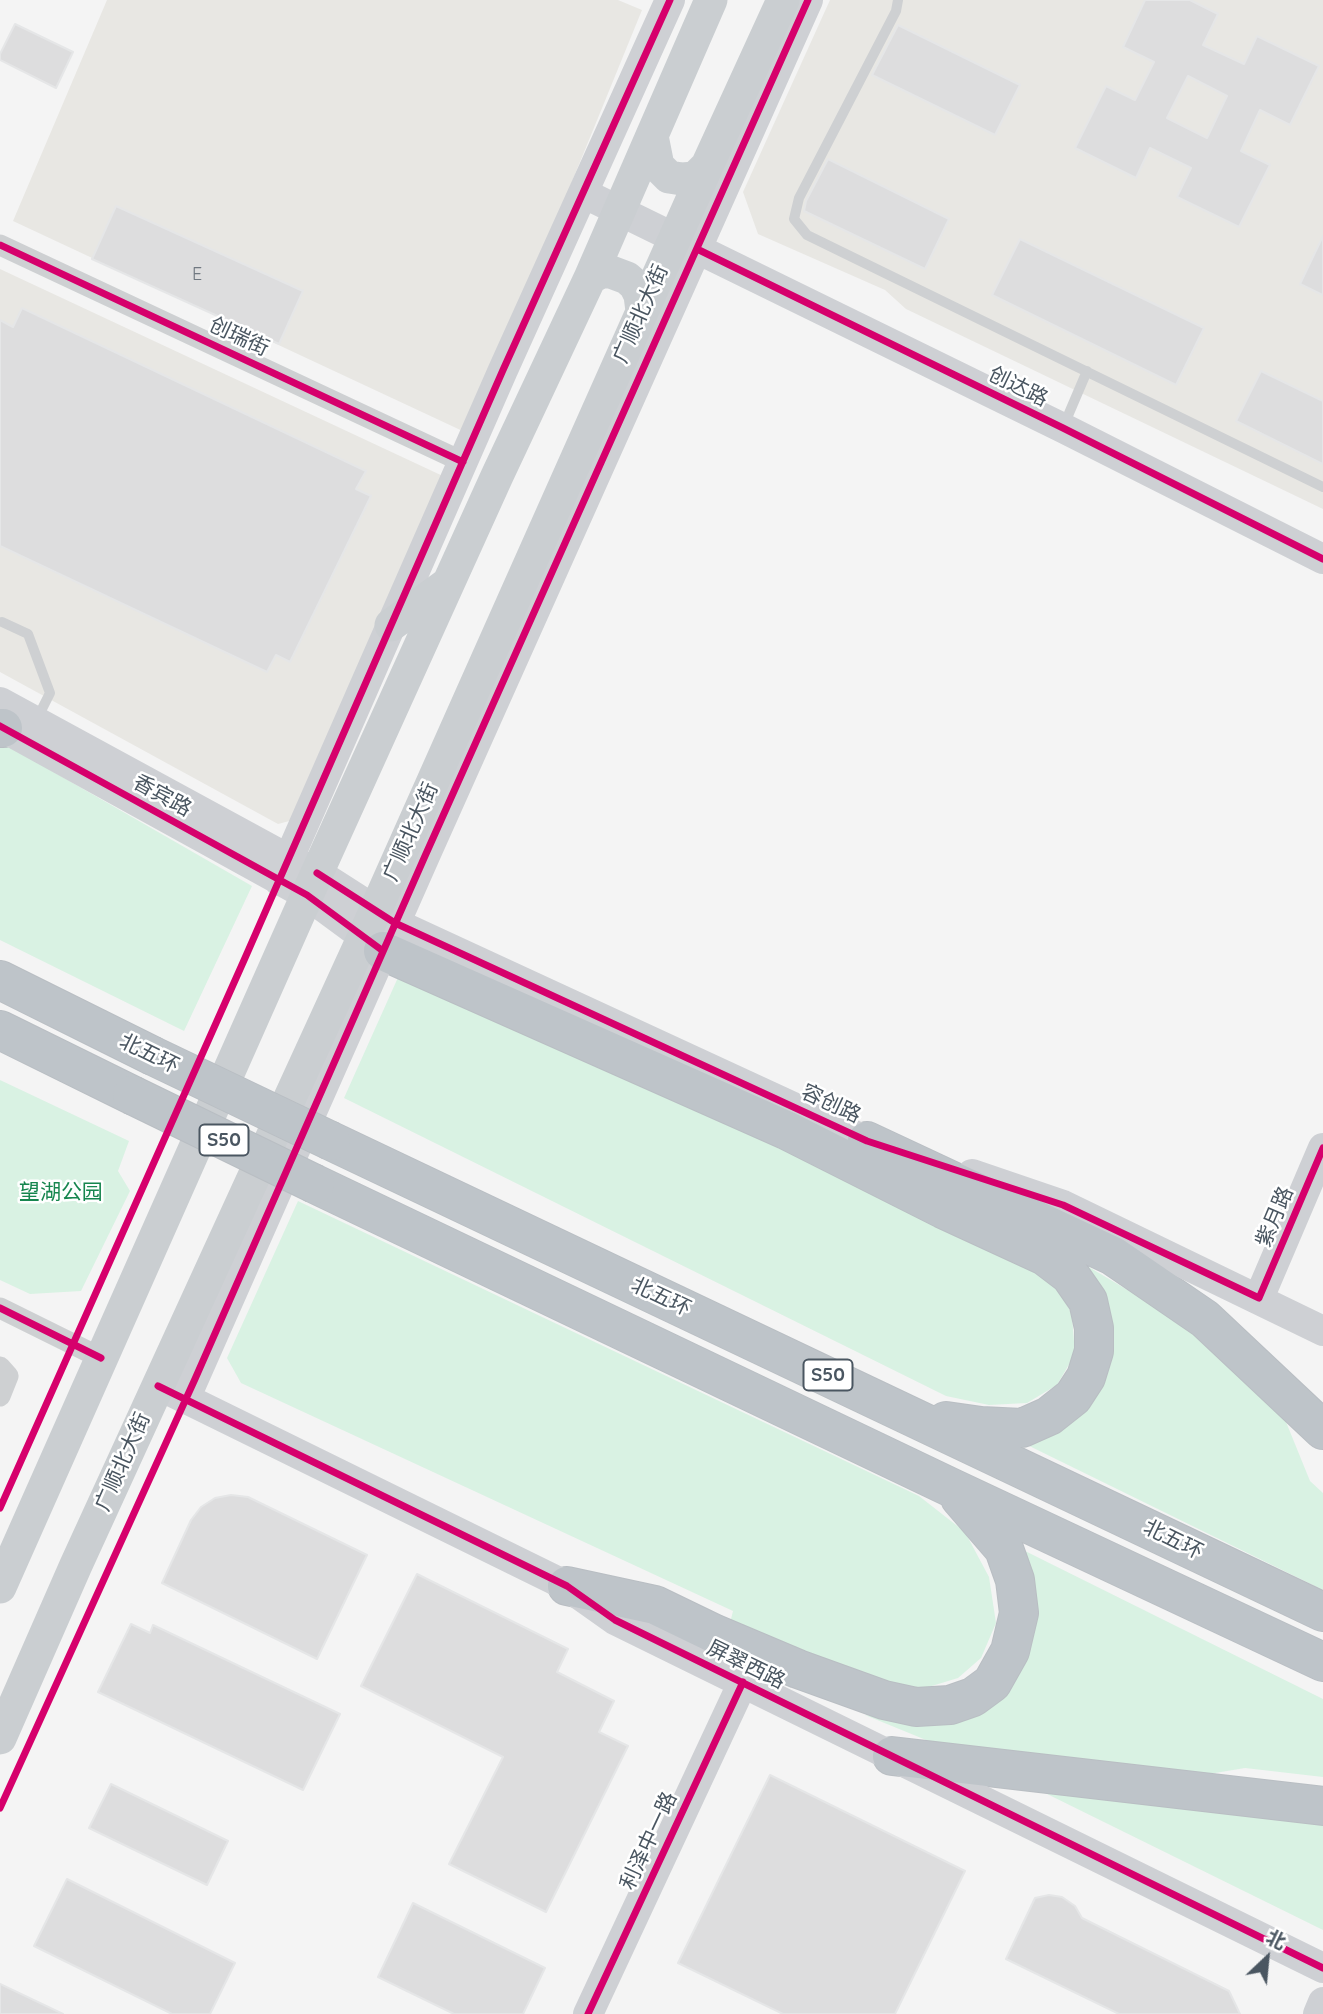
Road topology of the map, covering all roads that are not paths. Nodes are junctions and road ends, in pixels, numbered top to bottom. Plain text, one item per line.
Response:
1 (670, 0) edge
2 (711, 0) edge
3 (898, 0) edge
4 (791, 2) edge
5 (652, 136) junction
6 (706, 166) junction
7 (583, 192) junction
8 (620, 211) junction
9 (686, 243) junction
10 (0, 245) edge
11 (590, 278) junction
12 (642, 311) junction
13 (1087, 371) junction
14 (1063, 428) junction
15 (463, 462) junction
16 (1323, 486) edge
17 (578, 514) junction
18 (537, 548) junction
19 (1323, 559) edge
20 (449, 582) junction
21 (2, 622) edge
22 (391, 625) junction
23 (8, 721) edge
24 (298, 877) junction
25 (379, 930) junction
26 (0, 979) edge
27 (0, 1030) edge
28 (867, 1141) junction
29 (1323, 1148) edge
30 (1259, 1298) junction
31 (0, 1308) edge
32 (1323, 1331) edge
33 (101, 1358) junction
34 (0, 1367) edge
35 (171, 1392) junction
36 (0, 1396) edge
37 (915, 1417) junction
38 (1323, 1430) edge
39 (952, 1488) junction
40 (567, 1586) junction
41 (0, 1587) edge
42 (1323, 1612) edge
43 (1323, 1662) edge
44 (743, 1682) junction
45 (0, 1738) edge
46 (892, 1756) junction
47 (1323, 1806) edge
48 (1323, 1968) edge
49 (1323, 2002) edge
50 (588, 2014) edge
51 (1318, 2014) edge

1 - 7 street
2 - 5 main road
3 - 13 lane
4 - 6 main road, 广顺北大街
4 - 9 street
5 - 6 main road
5 - 8 main road
6 - 9 main road, 广顺北大街
7 - 8 street, 创达路
7 - 15 street
8 - 9 street, 创达路
8 - 11 main road
9 - 12 main road, 广顺北大街
9 - 14 street, 创达路
9 - 17 street
10 - 15 street, 创瑞街
11 - 12 main road
11 - 20 main road
12 - 18 main road, 广顺北大街
13 - 14 lane
13 - 16 lane
14 - 19 street, 创达路
15 - 22 street
17 - 18 main road
17 - 25 street
18 - 25 main road, 广顺北大街
20 - 22 main road
20 - 24 main road
21 - 23 lane
22 - 24 street
23 - 24 street, 香宾路
24 - 25 street, 香宾路
24 - 33 main road
25 - 28 street, 容创路
25 - 35 main road, 广顺北大街
25 - 37 highway
26 - 37 highway, 北五环 / S50, bridge
27 - 39 highway, S50, bridge
28 - 30 street, 容创路
28 - 38 highway
29 - 30 street, 紫月路
30 - 32 street, 容创路
31 - 33 street
33 - 41 main road
34 - 36 street
35 - 40 street, 屏翠西路
35 - 45 main road, 广顺北大街
37 - 42 highway, 北五环 / S50
39 - 40 highway
39 - 43 highway, S50
40 - 44 street, 屏翠西路
44 - 46 street, 屏翠西路
44 - 50 street, 利泽中一路
46 - 47 highway
46 - 48 street, 屏翠西路
49 - 51 street

